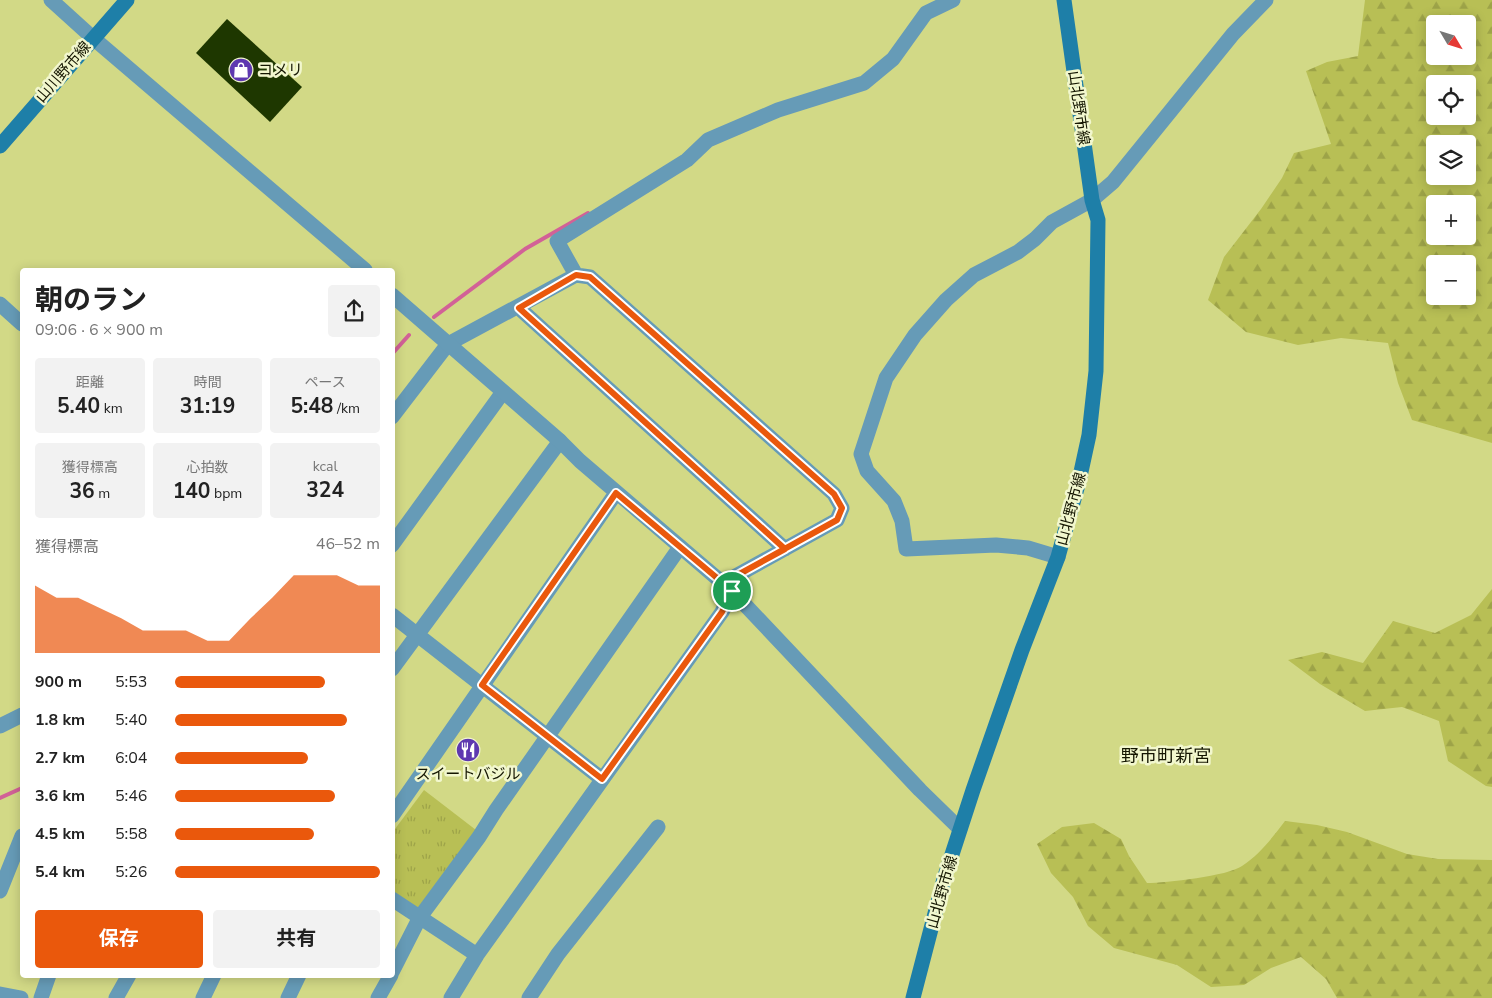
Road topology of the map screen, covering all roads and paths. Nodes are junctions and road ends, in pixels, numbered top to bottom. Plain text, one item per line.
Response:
1 (51, 0) edge
2 (127, 0) edge
3 (953, 0) edge
4 (1064, 0) edge
5 (1266, 0) edge
6 (93, 38) junction
7 (0, 146) edge
8 (1092, 200) junction
9 (363, 268) edge
10 (576, 275) junction
11 (395, 298) edge
12 (0, 304) edge
13 (519, 308) junction
14 (20, 322) edge
15 (448, 344) junction
16 (503, 392) junction
17 (395, 413) edge
18 (560, 441) junction
19 (616, 493) junction
20 (395, 541) edge
21 (680, 547) junction
22 (785, 549) junction
23 (1058, 557) junction
24 (728, 587) junction
25 (395, 617) edge
26 (417, 635) junction
27 (395, 665) edge
28 (482, 685) junction
29 (20, 716) edge
30 (0, 726) edge
31 (548, 735) junction
32 (602, 779) junction
33 (395, 812) edge
34 (658, 827) dead end
35 (960, 830) junction
36 (20, 841) edge
37 (0, 891) edge
38 (395, 901) edge
39 (420, 917) junction
40 (477, 955) junction
41 (395, 966) edge
42 (48, 978) edge
43 (127, 978) edge
44 (213, 978) edge
45 (298, 978) edge
46 (389, 978) edge
47 (0, 994) edge
48 (21, 998) edge
49 (41, 998) edge
50 (116, 998) edge
51 (203, 998) edge
52 (288, 998) edge
53 (378, 998) edge
54 (451, 998) edge
55 (529, 998) edge
56 (913, 998) edge

1 - 6 street
2 - 6 main road, 山川野市線
3 - 10 street
4 - 8 main road, 山北野市線
5 - 8 street
6 - 7 main road, 山川野市線
6 - 9 street
8 - 23 main road, 山北野市線
8 - 23 street
10 - 13 street
10 - 22 street
11 - 15 street
12 - 14 street
13 - 15 street
13 - 22 street
15 - 16 street
15 - 17 street
16 - 18 street
16 - 20 street
18 - 19 street
18 - 26 street
19 - 21 street
19 - 28 street
21 - 24 street
21 - 31 street
22 - 24 street
23 - 35 main road, 山北野市線
24 - 32 street
24 - 35 street
25 - 26 street
26 - 27 street
26 - 28 street
28 - 31 street
28 - 33 street
29 - 30 street
31 - 32 street
31 - 39 street
32 - 40 street
34 - 55 street
35 - 56 main road, 山北野市線
36 - 37 street
38 - 39 street
39 - 40 street
39 - 41 street
40 - 54 street
42 - 49 street
43 - 50 street
44 - 51 street
45 - 52 street
46 - 53 street
47 - 48 street

